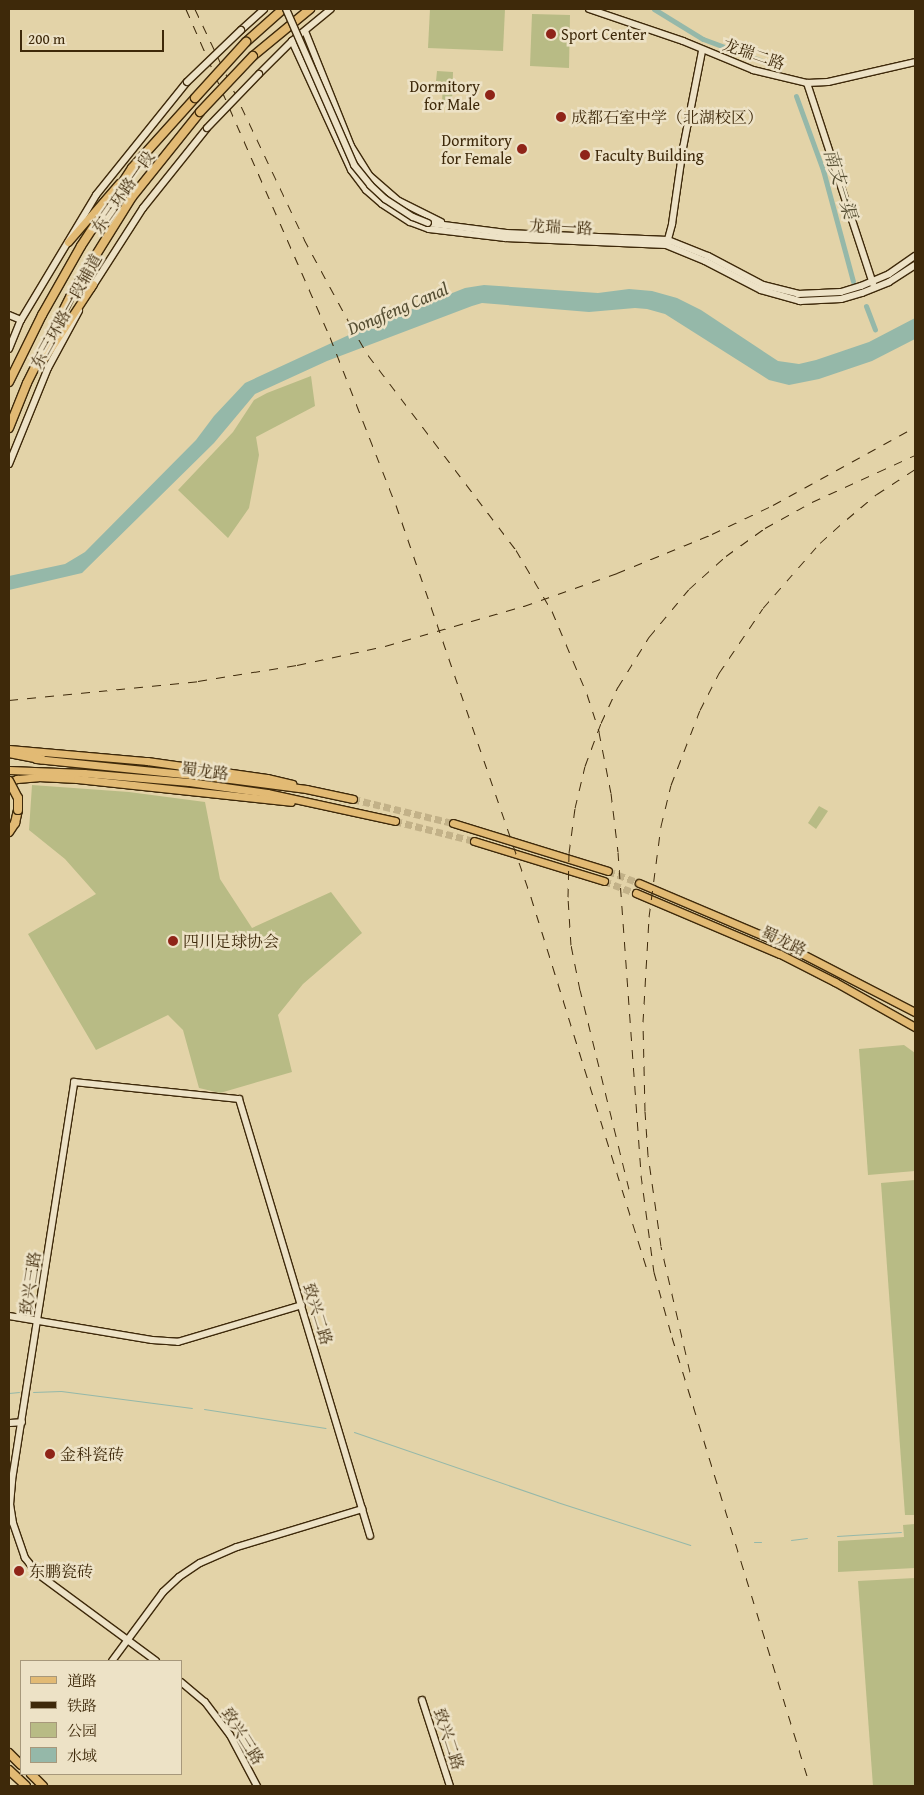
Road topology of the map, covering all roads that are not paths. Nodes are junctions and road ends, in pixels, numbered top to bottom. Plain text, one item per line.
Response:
1 (264, 9) edge
2 (284, 9) edge
3 (310, 9) edge
4 (331, 9) edge
5 (589, 9) edge
6 (304, 31) junction
7 (292, 41) junction
8 (702, 51) junction
9 (915, 62) edge
10 (807, 83) junction
11 (132, 168) junction
12 (455, 231) junction
13 (68, 242) junction
14 (667, 242) junction
15 (915, 256) edge
16 (915, 265) edge
17 (94, 284) junction
18 (873, 285) junction
19 (9, 315) edge
20 (21, 320) junction
21 (12, 333) edge
22 (9, 349) edge
23 (9, 382) edge
24 (28, 383) junction
25 (9, 428) edge
26 (9, 464) edge
27 (9, 749) edge
28 (9, 753) edge
29 (9, 758) edge
30 (41, 759) junction
31 (9, 770) edge
32 (9, 781) edge
33 (306, 789) junction
34 (353, 799) tunnel mouth
35 (305, 802) junction
36 (395, 821) tunnel mouth
37 (453, 823) tunnel mouth
38 (9, 832) edge
39 (474, 841) tunnel mouth
40 (608, 871) tunnel mouth
41 (604, 881) tunnel mouth
42 (639, 882) tunnel mouth
43 (636, 893) tunnel mouth
44 (915, 1012) edge
45 (915, 1027) edge
46 (239, 1100) joint
47 (302, 1305) junction
48 (9, 1316) edge
49 (39, 1321) junction
50 (22, 1422) junction
51 (9, 1424) edge
52 (362, 1509) junction
53 (370, 1536) dead end
54 (127, 1640) junction
55 (113, 1660) edge
56 (155, 1660) edge
57 (182, 1683) edge
58 (422, 1700) dead end
59 (9, 1753) edge
60 (20, 1763) edge
61 (9, 1770) edge
62 (32, 1775) edge
63 (26, 1786) edge
64 (43, 1786) edge
65 (257, 1786) edge
66 (450, 1786) edge

1 - 13 street, 东三环路一段辅道, bridge
2 - 11 highway, 东三环路一段, bridge
2 - 12 street, bridge
3 - 24 highway, 东三环路一段, bridge
4 - 6 street, 东三环路一段辅道
5 - 8 street, 龙瑞二路
6 - 7 street, 东三环路一段辅道
6 - 12 street
7 - 12 street
7 - 17 street, 东三环路一段辅道, bridge
8 - 10 street, 龙瑞二路
8 - 14 street
9 - 10 street, 龙瑞二路
10 - 18 street
11 - 13 main road
11 - 23 highway, 东三环路一段
12 - 14 street, 龙瑞一路
13 - 20 street, 东三环路一段辅道
14 - 18 street, 龙瑞一路
15 - 18 street
16 - 18 street
17 - 24 main road
17 - 26 street, 东三环路一段辅道
19 - 20 street
20 - 21 street, 东三环路一段辅道
21 - 22 street, 东三环路一段辅道
24 - 25 highway, 东三环路一段
27 - 33 main road
28 - 30 highway
29 - 30 main road, 蜀龙路
30 - 33 main road, 蜀龙路
31 - 35 main road, 蜀龙路
32 - 35 main road
32 - 38 highway, bridge
33 - 34 main road, 蜀龙路
35 - 36 main road, 蜀龙路
37 - 40 main road
39 - 41 main road
42 - 44 main road, 蜀龙路
43 - 45 main road, 蜀龙路
46 - 47 street, 致兴二路
46 - 49 street, 致兴三路
47 - 49 street
47 - 52 street, 致兴二路
48 - 49 street
49 - 50 street, 致兴三路
50 - 51 street
50 - 54 street, 致兴三路
52 - 53 street, 致兴二路
52 - 54 street
54 - 55 street
54 - 56 street, 致兴三路
57 - 65 street, 致兴三路
58 - 66 street, 致兴二路
59 - 60 highway
61 - 63 highway
62 - 64 highway

